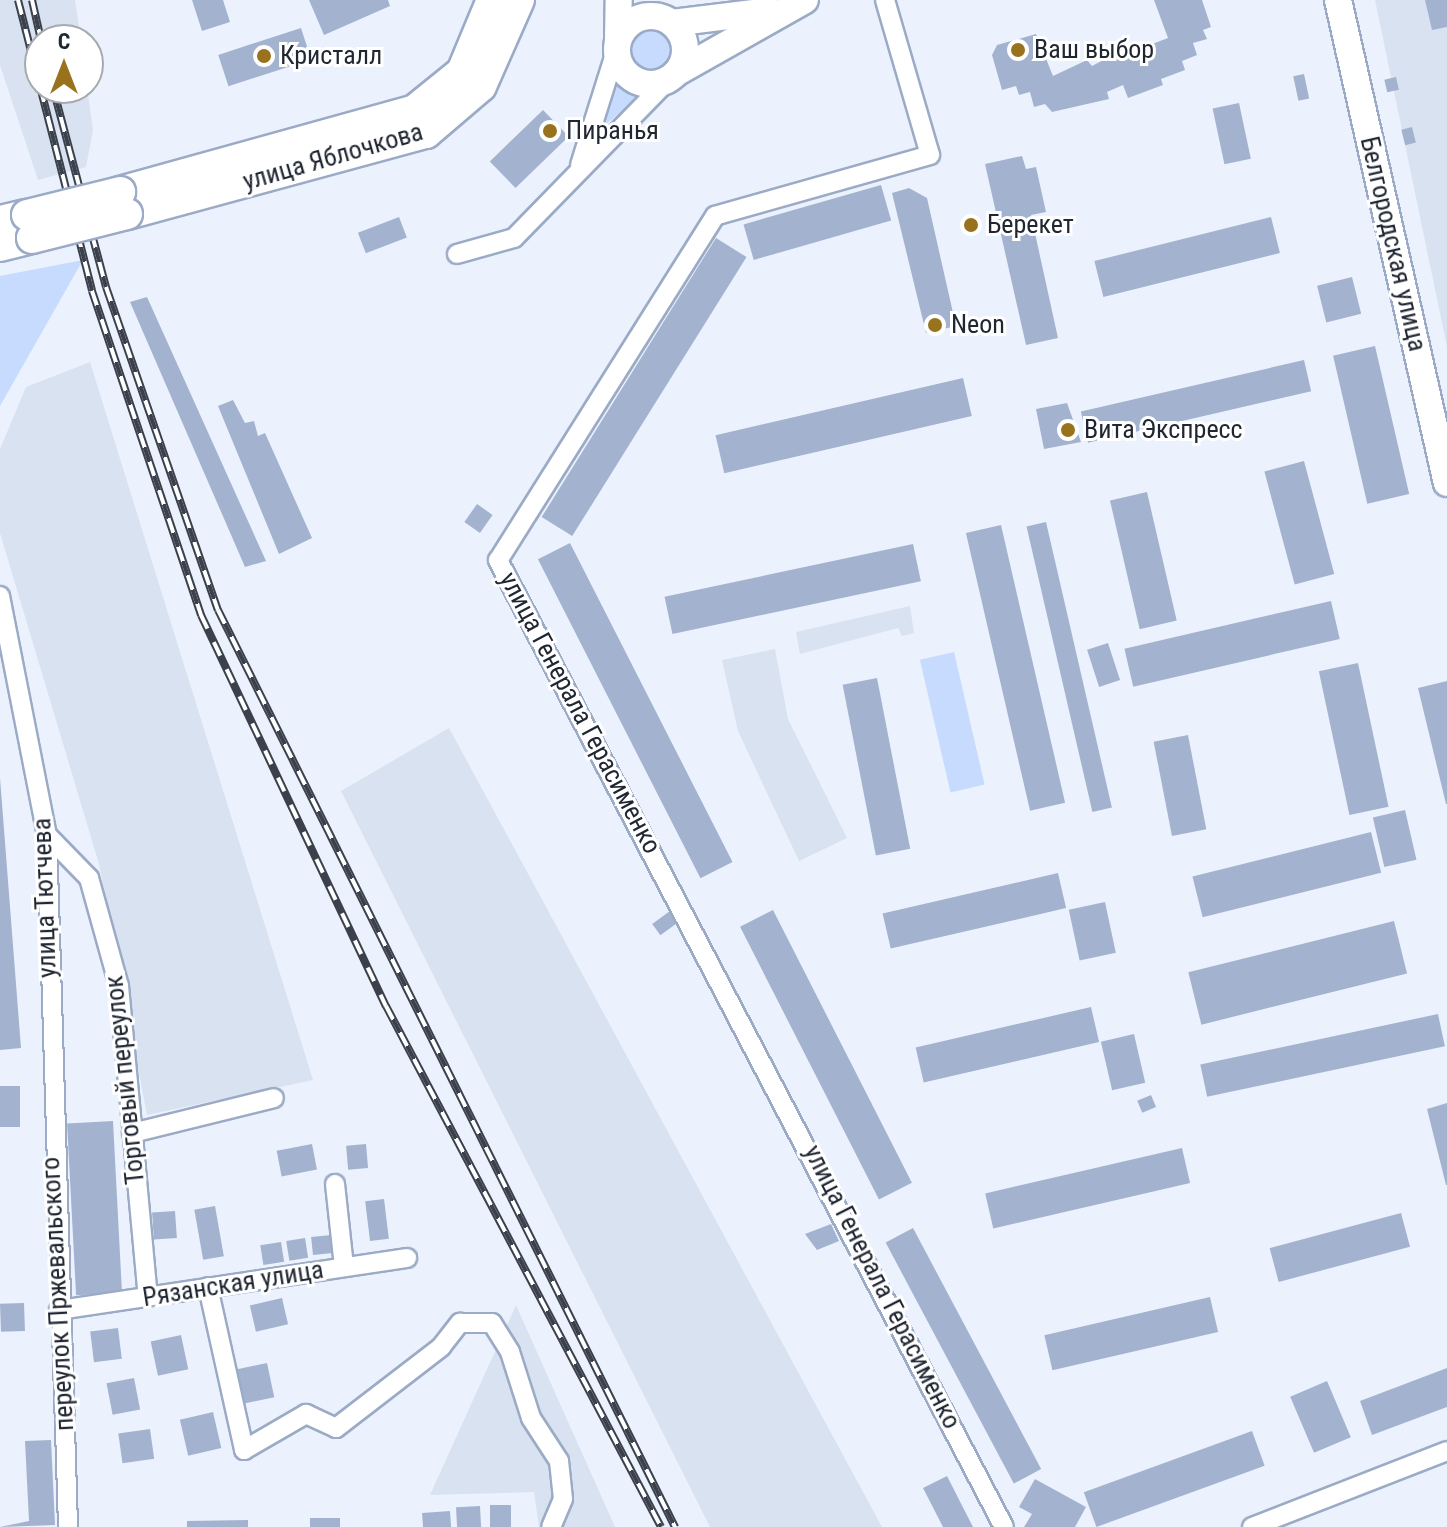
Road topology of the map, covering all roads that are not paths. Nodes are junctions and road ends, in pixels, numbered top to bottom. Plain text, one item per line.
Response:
1 (492, 0) edge
2 (519, 0) edge
3 (619, 0) edge
4 (885, 0) edge
5 (1338, 0) edge
6 (1356, 0) edge
7 (799, 3) edge
8 (661, 13) edge
9 (618, 44) junction
10 (1351, 53) junction
11 (673, 76) junction
12 (579, 167) junction
13 (123, 203) junction
14 (19, 225) edge
15 (0, 246) edge
16 (457, 254) dead end
17 (1447, 483) edge
18 (0, 596) edge
19 (47, 835) junction
20 (50, 1061) joint
21 (274, 1098) dead end
22 (132, 1133) junction
23 (335, 1184) dead end
24 (407, 1258) dead end
25 (344, 1267) junction
26 (208, 1287) junction
27 (148, 1296) junction
28 (59, 1310) junction
29 (1447, 1451) edge
30 (68, 1527) edge
31 (551, 1527) edge
32 (1004, 1527) edge
33 (1252, 1527) edge

1 - 13 main road, улица Яблочкова
2 - 13 main road, улица Яблочкова
3 - 9 main road
4 - 32 street, улица Генерала Герасименко
5 - 10 main road, Белгородская улица
6 - 10 main road, Белгородская улица
7 - 8 main road
7 - 11 main road
8 - 9 main road
8 - 11 main road
9 - 11 main road
9 - 12 street
10 - 17 main road, Белгородская улица
11 - 12 street
12 - 16 street
13 - 14 main road, bridge
14 - 15 main road
18 - 19 street, улица Тютчева
19 - 20 street, улица Тютчева
19 - 22 street, Торговый переулок
20 - 28 street, переулок Пржевальского
21 - 22 street
22 - 27 street, Торговый переулок
23 - 25 street
24 - 25 street, Рязанская улица
25 - 26 street, Рязанская улица
26 - 27 street, Рязанская улица
26 - 31 street
27 - 28 street, Рязанская улица
28 - 30 street, переулок Пржевальского
29 - 33 street

